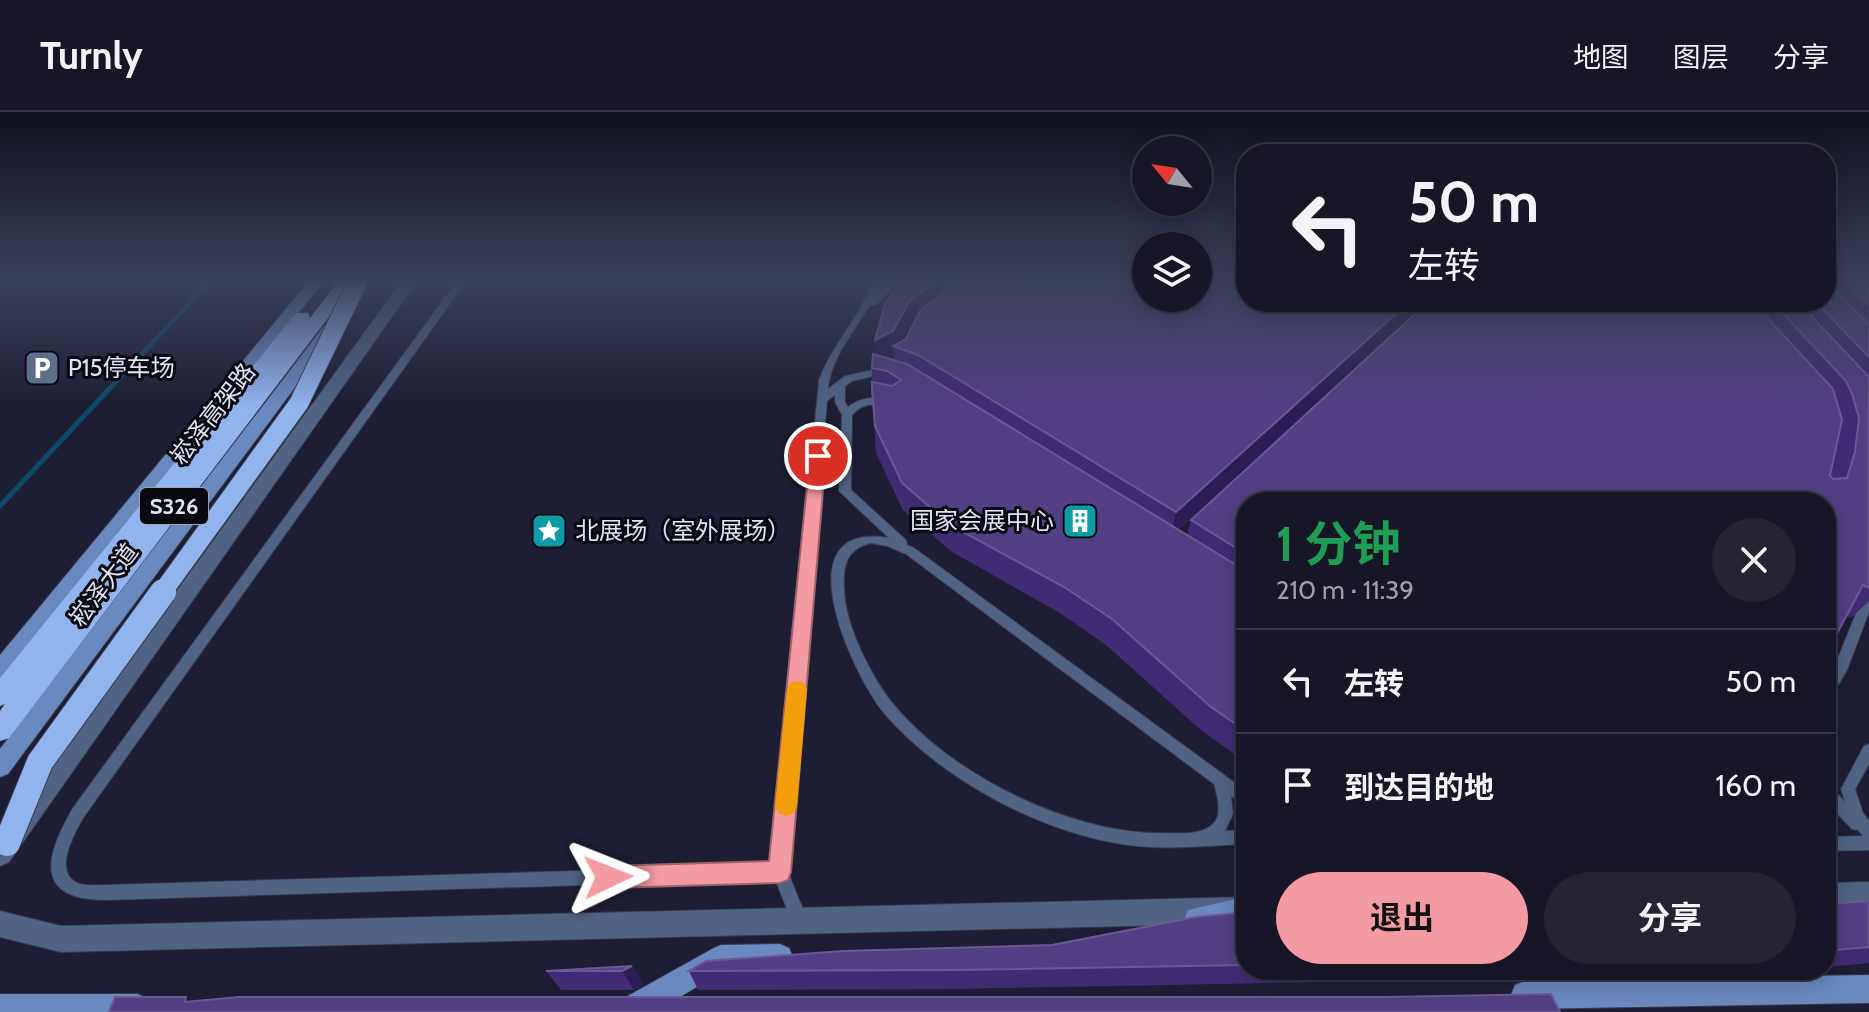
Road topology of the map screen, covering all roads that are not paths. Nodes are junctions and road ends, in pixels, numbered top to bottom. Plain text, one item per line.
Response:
1 (283, 323) edge
2 (297, 323) edge
3 (315, 323) edge
4 (334, 323) edge
5 (338, 323) edge
6 (380, 323) edge
7 (432, 323) edge
8 (854, 323) edge
9 (900, 362) edge
10 (878, 373) junction
11 (896, 377) edge
12 (840, 386) junction
13 (823, 399) junction
14 (894, 407) edge
15 (847, 415) junction
16 (910, 551) junction
17 (1869, 596) edge
18 (0, 671) edge
19 (1836, 677) edge
20 (0, 696) edge
21 (0, 730) edge
22 (1869, 750) edge
23 (0, 767) edge
24 (1220, 779) junction
25 (1236, 791) edge
26 (1836, 802) edge
27 (1869, 835) edge
28 (1236, 837) edge
29 (1203, 839) junction
30 (1869, 843) edge
31 (1836, 844) edge
32 (3, 849) edge
33 (780, 872) junction
34 (1869, 894) edge
35 (1836, 895) edge
36 (1236, 911) edge
37 (1236, 912) edge
38 (800, 922) junction
39 (0, 924) edge
40 (1091, 940) edge
41 (798, 956) edge
42 (1869, 989) edge
43 (1500, 995) edge
44 (605, 1007) edge
45 (636, 1007) junction
46 (684, 1007) edge
47 (0, 1008) edge
48 (159, 1008) edge

1 - 18 main road, 崧泽大道
2 - 20 highway, 崧泽高架路 / S326
3 - 21 highway, 崧泽高架路 / S326
4 - 23 main road, 崧泽大道
5 - 32 highway, bridge
6 - 32 street
7 - 33 lane
8 - 13 lane
9 - 10 lane
10 - 11 lane
10 - 12 lane
12 - 13 lane
12 - 15 lane
13 - 33 lane
14 - 15 lane
15 - 16 lane
16 - 24 lane
16 - 29 lane
17 - 19 lane
22 - 27 lane
24 - 25 lane
24 - 29 lane
26 - 27 lane
28 - 29 lane
30 - 31 lane
33 - 38 lane
34 - 35 street
36 - 38 street
37 - 40 main road
38 - 39 street
41 - 45 main road
42 - 43 main road
44 - 45 main road
45 - 46 main road
47 - 48 main road

